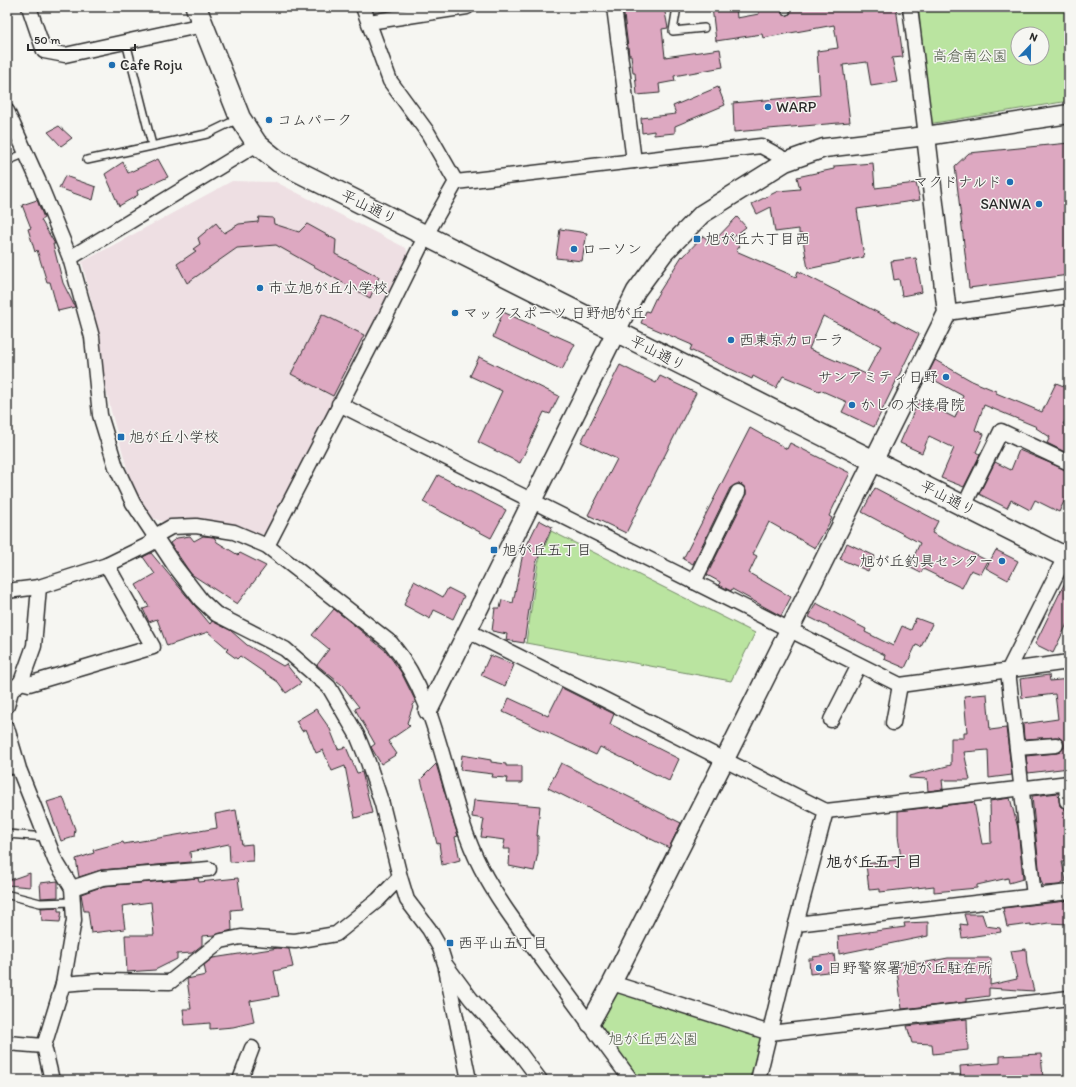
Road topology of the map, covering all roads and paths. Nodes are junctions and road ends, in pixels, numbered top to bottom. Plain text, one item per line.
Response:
1 (29, 7) edge
2 (363, 7) edge
3 (467, 7) edge
4 (614, 7) edge
5 (677, 7) edge
6 (910, 7) edge
7 (200, 16) edge
8 (368, 22) junction
9 (704, 28) dead end
10 (126, 42) junction
11 (1069, 114) edge
12 (8, 117) edge
13 (240, 118) junction
14 (926, 136) junction
15 (257, 144) junction
16 (152, 145) junction
17 (26, 153) junction
18 (87, 160) dead end
19 (7, 161) edge
20 (634, 161) junction
21 (785, 162) junction
22 (456, 182) junction
23 (426, 235) junction
24 (70, 258) junction
25 (1069, 296) edge
26 (948, 313) junction
27 (616, 331) junction
28 (339, 404) junction
29 (874, 461) junction
30 (1069, 463) edge
31 (738, 492) dead end
32 (532, 500) junction
33 (964, 506) junction
34 (155, 536) junction
35 (268, 546) junction
36 (1068, 555) edge
37 (107, 566) junction
38 (694, 582) junction
39 (39, 587) junction
40 (7, 591) edge
41 (789, 629) junction
42 (468, 631) junction
43 (1069, 662) edge
44 (858, 665) junction
45 (1008, 671) junction
46 (900, 685) junction
47 (13, 688) edge
48 (7, 706) edge
49 (428, 711) junction
50 (831, 720) dead end
51 (893, 723) dead end
52 (7, 728) edge
53 (1056, 745) dead end
54 (1017, 748) junction
55 (724, 761) junction
56 (13, 770) edge
57 (1068, 783) edge
58 (1022, 788) junction
59 (1068, 801) dead end
60 (826, 812) junction
61 (7, 834) edge
62 (46, 837) junction
63 (209, 869) dead end
64 (400, 877) junction
65 (1069, 892) edge
66 (9, 895) dead end
67 (72, 895) junction
68 (1034, 896) junction
69 (796, 924) junction
70 (445, 964) junction
71 (612, 983) junction
72 (63, 984) junction
73 (1069, 998) edge
74 (590, 1023) junction
75 (770, 1033) junction
76 (7, 1043) edge
77 (44, 1046) junction
78 (252, 1048) dead end
79 (52, 1080) edge
80 (240, 1080) edge
81 (469, 1080) edge
82 (540, 1080) edge
83 (631, 1080) edge
84 (758, 1080) edge

1 - 10 street
2 - 8 street
3 - 8 street
4 - 20 street
5 - 9 lane
6 - 14 street
7 - 10 street
7 - 13 main road, 平山通り
8 - 22 street
10 - 16 lane
11 - 14 street
12 - 17 street
13 - 15 main road, 平山通り
13 - 16 lane
14 - 21 street
14 - 26 street
15 - 23 main road, 平山通り
15 - 24 street
16 - 18 lane
17 - 19 lane
17 - 24 street
20 - 21 street
20 - 22 street
21 - 27 street
22 - 23 street
23 - 27 main road, 平山通り
23 - 28 street
24 - 34 street
25 - 26 street
26 - 29 street
27 - 29 main road, 平山通り
27 - 32 street
28 - 32 street
28 - 35 street
29 - 33 main road, 平山通り
29 - 41 street
30 - 33 street
31 - 38 street
32 - 38 street
32 - 42 street
33 - 36 main road, 平山通り
34 - 35 street
34 - 37 street
34 - 64 street
35 - 49 street
36 - 45 street
37 - 39 street
37 - 47 street
38 - 41 street
39 - 40 street
39 - 47 street
41 - 44 street
41 - 55 street
42 - 49 street
42 - 55 street
43 - 45 street
44 - 46 street
44 - 50 street
45 - 46 street
45 - 54 street
46 - 51 street
47 - 48 street
49 - 74 street
52 - 56 street
53 - 54 street
54 - 58 street
55 - 60 street
55 - 71 street
56 - 62 street
57 - 58 street
57 - 59 street
58 - 60 street
58 - 68 street
60 - 69 street
61 - 62 lane
62 - 67 street
63 - 67 street
64 - 70 street
64 - 72 street
65 - 68 street
66 - 67 lane
67 - 72 street
68 - 69 street
69 - 75 street
70 - 81 street
70 - 82 street
71 - 74 street
71 - 75 street
72 - 77 street
73 - 75 street
74 - 83 street
75 - 84 street
76 - 77 street
77 - 79 street
78 - 80 street

